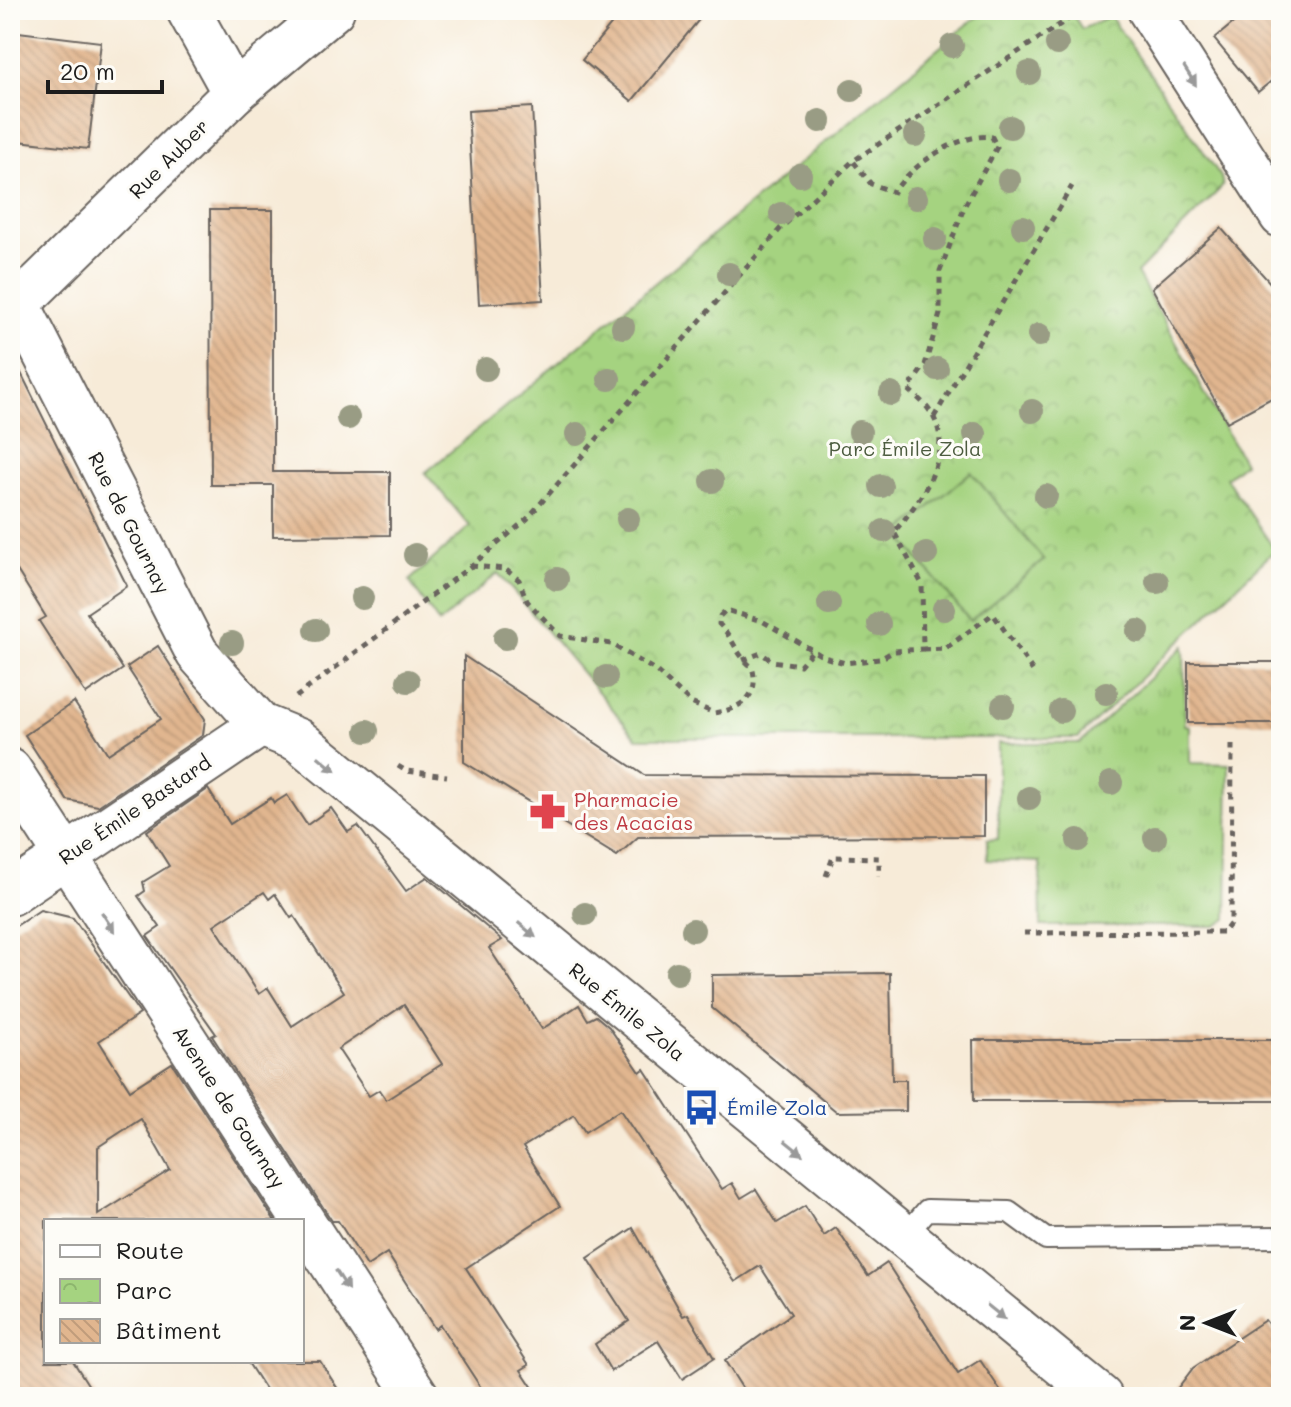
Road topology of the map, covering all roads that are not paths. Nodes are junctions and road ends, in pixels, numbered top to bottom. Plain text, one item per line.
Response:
1 (188, 10) edge
2 (333, 10) edge
3 (1149, 10) edge
4 (234, 93) junction
5 (1275, 193) edge
6 (13, 306) edge
7 (261, 725) junction
8 (10, 770) edge
9 (65, 857) junction
10 (10, 894) edge
11 (302, 1219) edge
12 (304, 1223) edge
13 (904, 1237) junction
14 (1281, 1237) edge
15 (418, 1397) edge
16 (1101, 1397) edge

1 - 4 street
2 - 4 street, Rue Auber
3 -> 5 street
4 - 6 street, Rue Auber
6 - 7 street, Rue de Gournay
7 - 9 street, Rue Émile Bastard
7 -> 13 street, Rue Émile Zola
8 - 9 street, Avenue de Gournay
9 - 10 street, Rue Émile Bastard
9 -> 11 street, Avenue de Gournay
12 -> 15 street, Avenue de Gournay
13 - 14 lane
13 -> 16 street, Rue Émile Zola

